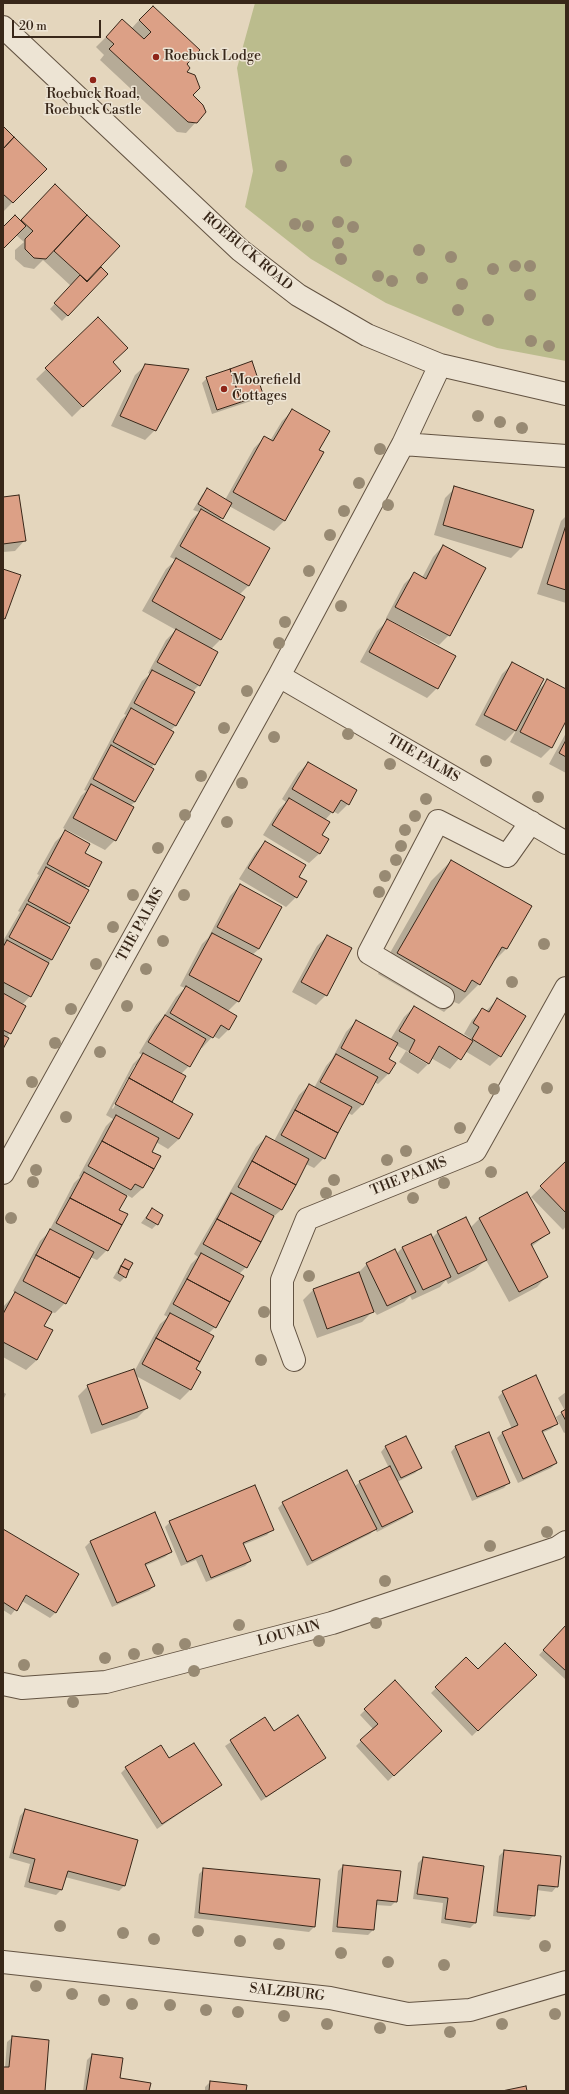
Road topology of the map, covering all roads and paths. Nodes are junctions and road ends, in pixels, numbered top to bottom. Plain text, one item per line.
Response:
1 (3, 27) edge
2 (440, 365) junction
3 (566, 394) edge
4 (403, 444) junction
5 (566, 456) edge
6 (279, 676) junction
7 (531, 822) junction
8 (566, 843) edge
9 (566, 988) edge
10 (443, 997) dead end
11 (3, 1173) edge
12 (294, 1360) dead end
13 (566, 1542) edge
14 (3, 1684) edge
15 (3, 1962) edge
16 (566, 1982) edge

1 - 2 street, ROEBUCK ROAD
2 - 3 street, ROEBUCK ROAD
2 - 4 street, THE PALMS
4 - 5 street
4 - 6 street, THE PALMS
6 - 7 street, THE PALMS
6 - 11 street, THE PALMS
7 - 8 street, THE PALMS
7 - 10 street
9 - 12 street, THE PALMS
13 - 14 street, LOUVAIN
15 - 16 street, SALZBURG

